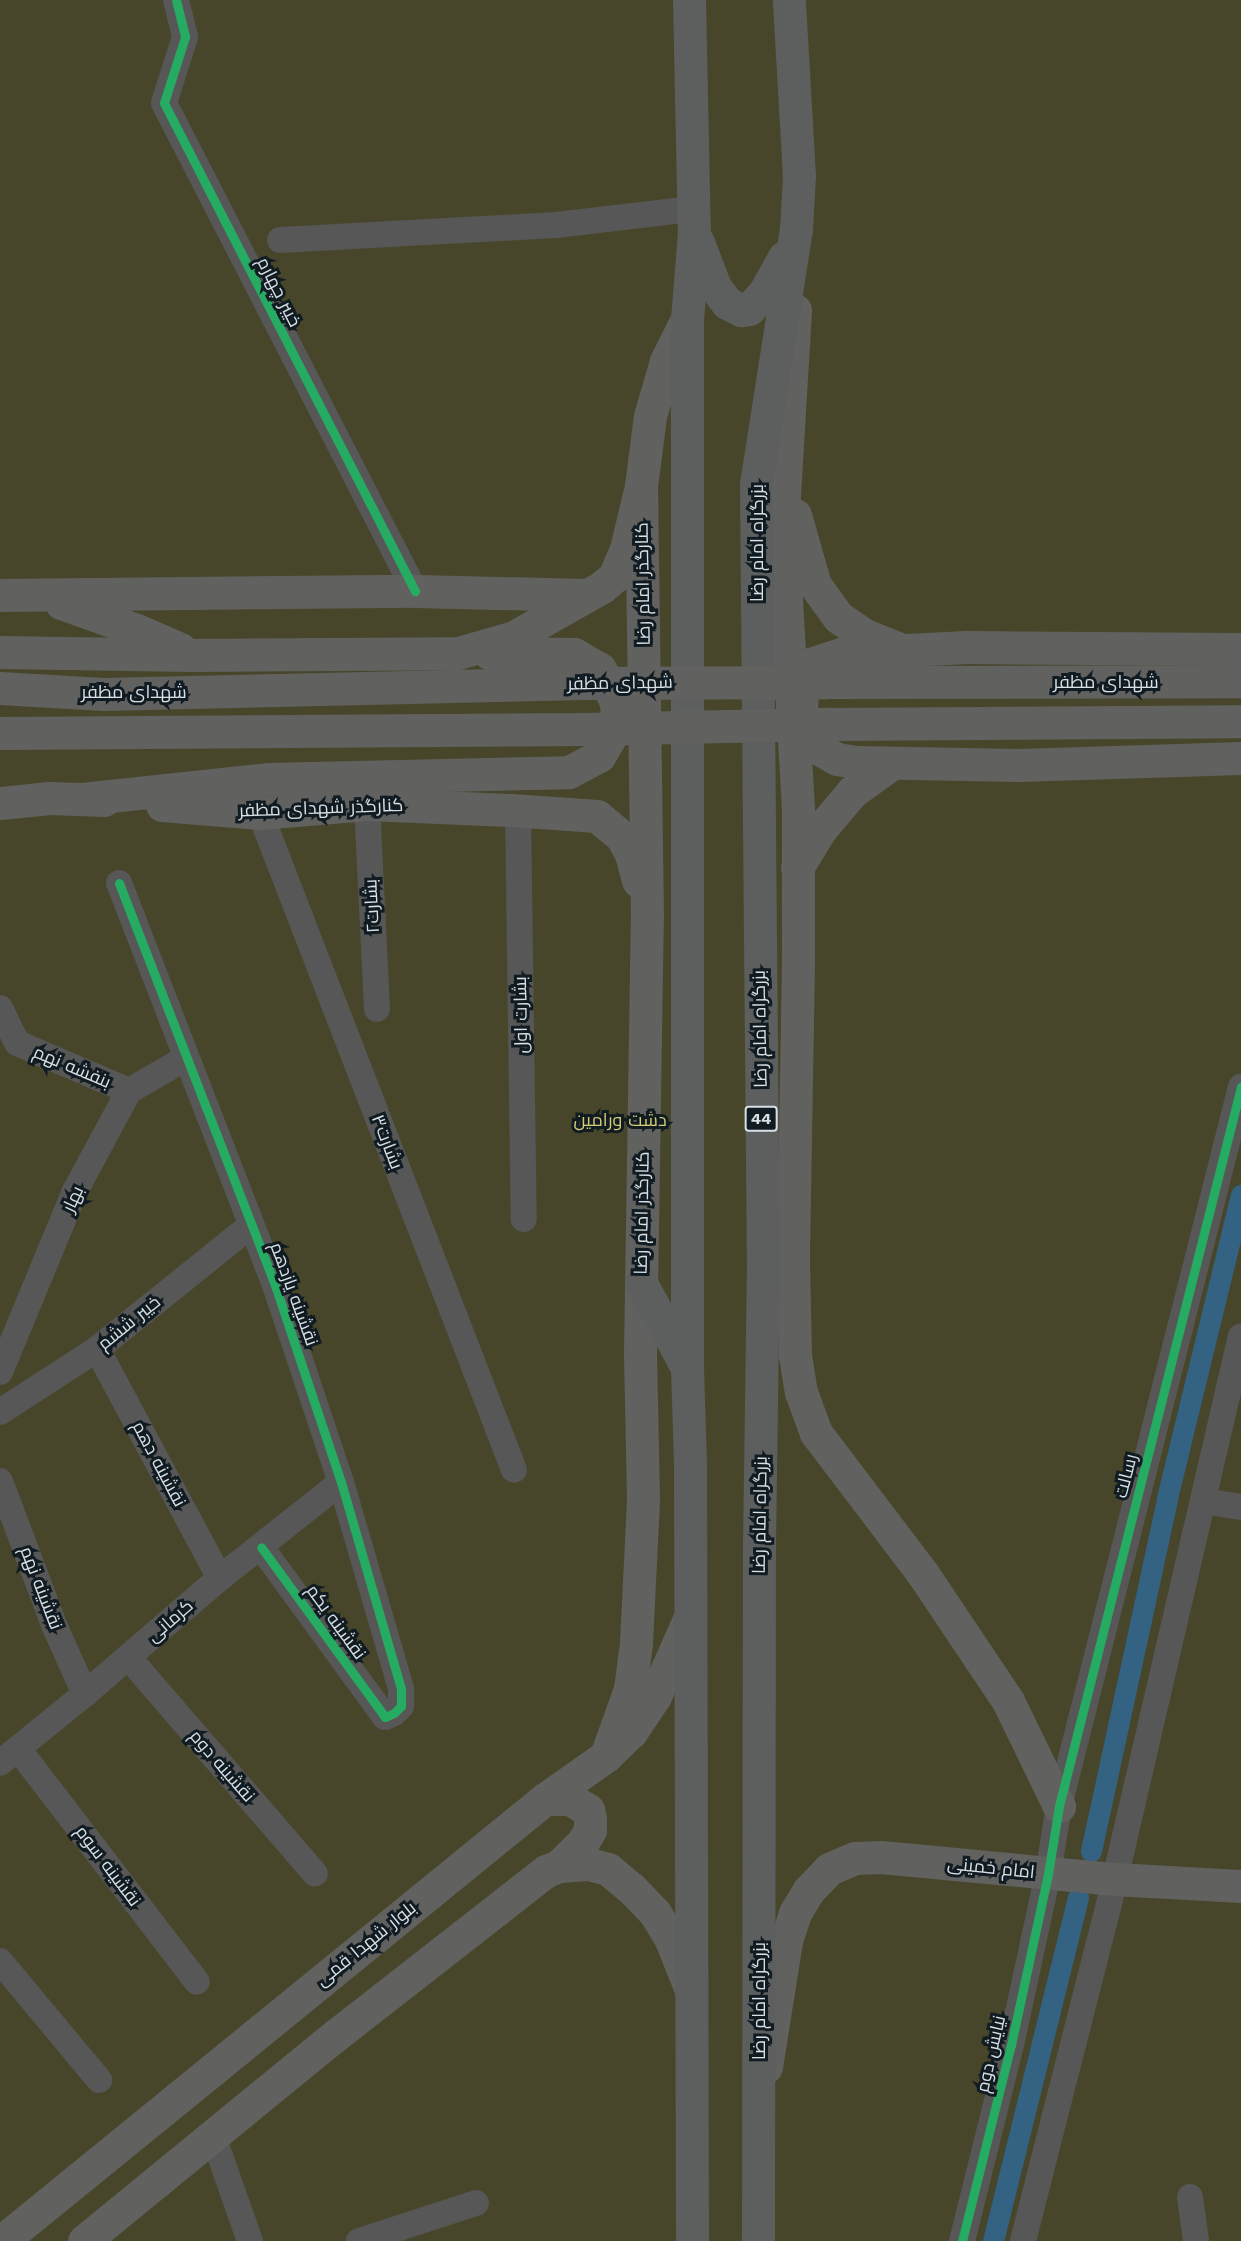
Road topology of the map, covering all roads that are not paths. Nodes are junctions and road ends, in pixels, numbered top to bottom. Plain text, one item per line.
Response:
1 (176, 0) edge
2 (689, 0) edge
3 (789, 0) edge
4 (694, 220) junction
5 (796, 229) junction
6 (280, 240) dead end
7 (687, 319) junction
8 (786, 465) junction
9 (641, 486) junction
10 (415, 591) junction
11 (0, 595) edge
12 (588, 595) junction
13 (40, 596) junction
14 (1238, 647) edge
15 (902, 650) junction
16 (0, 652) edge
17 (458, 653) junction
18 (193, 655) junction
19 (1241, 681) edge
20 (0, 688) edge
21 (1241, 721) edge
22 (0, 733) edge
23 (1241, 758) edge
24 (891, 764) junction
25 (0, 795) edge
26 (66, 798) junction
27 (0, 803) edge
28 (367, 804) junction
29 (518, 810) junction
30 (260, 813) junction
31 (796, 868) junction
32 (119, 884) dead end
33 (647, 917) junction
34 (0, 1008) edge
35 (377, 1009) dead end
36 (186, 1059) junction
37 (1241, 1087) edge
38 (129, 1091) junction
39 (524, 1220) dead end
40 (251, 1225) junction
41 (641, 1283) junction
42 (1241, 1336) edge
43 (97, 1349) junction
44 (687, 1368) junction
45 (0, 1372) edge
46 (0, 1412) edge
47 (514, 1470) dead end
48 (0, 1481) edge
49 (341, 1482) junction
50 (1203, 1501) junction
51 (1241, 1507) edge
52 (261, 1547) junction
53 (220, 1578) junction
54 (690, 1617) junction
55 (128, 1657) junction
56 (86, 1694) junction
57 (385, 1717) joint
58 (606, 1756) junction
59 (10, 1757) edge
60 (545, 1799) junction
61 (1059, 1806) junction
62 (559, 1866) junction
63 (315, 1874) dead end
64 (1048, 1874) junction
65 (1115, 1879) junction
66 (1241, 1886) edge
67 (0, 1961) edge
68 (197, 1982) dead end
69 (692, 1991) junction
70 (99, 2080) dead end
71 (759, 2104) junction
72 (213, 2136) junction
73 (1190, 2197) dead end
74 (476, 2203) dead end
75 (2, 2241) edge
76 (84, 2241) edge
77 (250, 2241) edge
78 (359, 2241) edge
79 (692, 2241) edge
80 (758, 2241) edge
81 (963, 2241) edge
82 (1023, 2241) edge
83 (1196, 2241) edge

1 - 10 street, خیبر چهارم
2 - 4 highway
3 - 5 highway, بزرگراه امام رضا / 44
4 - 5 highway
4 - 6 street
4 - 7 highway
5 - 8 main road
5 - 71 highway, بزرگراه امام رضا / 44
7 - 9 main road
7 - 44 highway
8 - 15 main road
8 - 31 main road
9 - 12 main road
9 - 33 main road, کنارگذر امام رضا
10 - 12 main road
10 - 13 main road
11 - 13 main road
12 - 17 main road
13 - 18 main road
14 - 15 main road
15 - 24 main road
16 - 18 main road
17 - 18 main road
17 - 26 main road
19 - 20 main road, شهدای مظفر, bridge
21 - 22 main road, bridge
23 - 24 main road
24 - 31 main road
25 - 26 main road
26 - 27 main road, کنارگذر شهدای مظفر
26 - 30 main road, کنارگذر شهدای مظفر
28 - 29 main road, کنارگذر شهدای مظفر
28 - 30 main road, کنارگذر شهدای مظفر
28 - 35 street, بشارت۲
29 - 33 main road, کنارگذر شهدای مظفر
29 - 39 street, بشارت اول
30 - 47 street, بشارت۳
31 - 61 main road
32 - 36 street, نقشینه یازدهم
33 - 41 main road, کنارگذر امام رضا
34 - 38 street, بنفشه نهم
36 - 38 street
36 - 40 street, نقشینه یازدهم
37 - 61 street, رسالت
38 - 45 street, بهار
40 - 43 street, خیبر ششم
40 - 49 street, نقشینه یازدهم
41 - 44 highway
41 - 58 main road, کنارگذر امام رضا
42 - 50 street
43 - 46 street, خیبر ششم
43 - 53 street, نقشینه دهم
44 - 54 highway
48 - 56 street, نقشینه نهم
49 - 52 street, کرمانی
49 - 57 street, نقشینه یازدهم
50 - 51 street
50 - 65 street
52 - 53 street, کرمانی
52 - 57 street, نقشینه یکم
53 - 55 street, کرمانی
54 - 58 main road, بلوار شهدا قمی
54 - 69 highway
55 - 56 street, کرمانی
55 - 63 street, نقشینه دوم
56 - 59 street, کرمانی
58 - 60 main road, بلوار شهدا قمی
59 - 68 street, نقشینه سوم
60 - 62 main road
60 - 75 main road, بلوار شهدا قمی
61 - 64 street, رسالت
62 - 69 main road
62 - 72 main road
64 - 65 main road, امام خمینی
64 - 71 main road, امام خمینی
64 - 81 street, نیایش دوم
65 - 66 main road, امام خمینی
65 - 82 street
67 - 70 street
69 - 79 highway
71 - 80 highway, بزرگراه امام رضا / 44
72 - 76 main road
72 - 77 street
73 - 83 street
74 - 78 street

